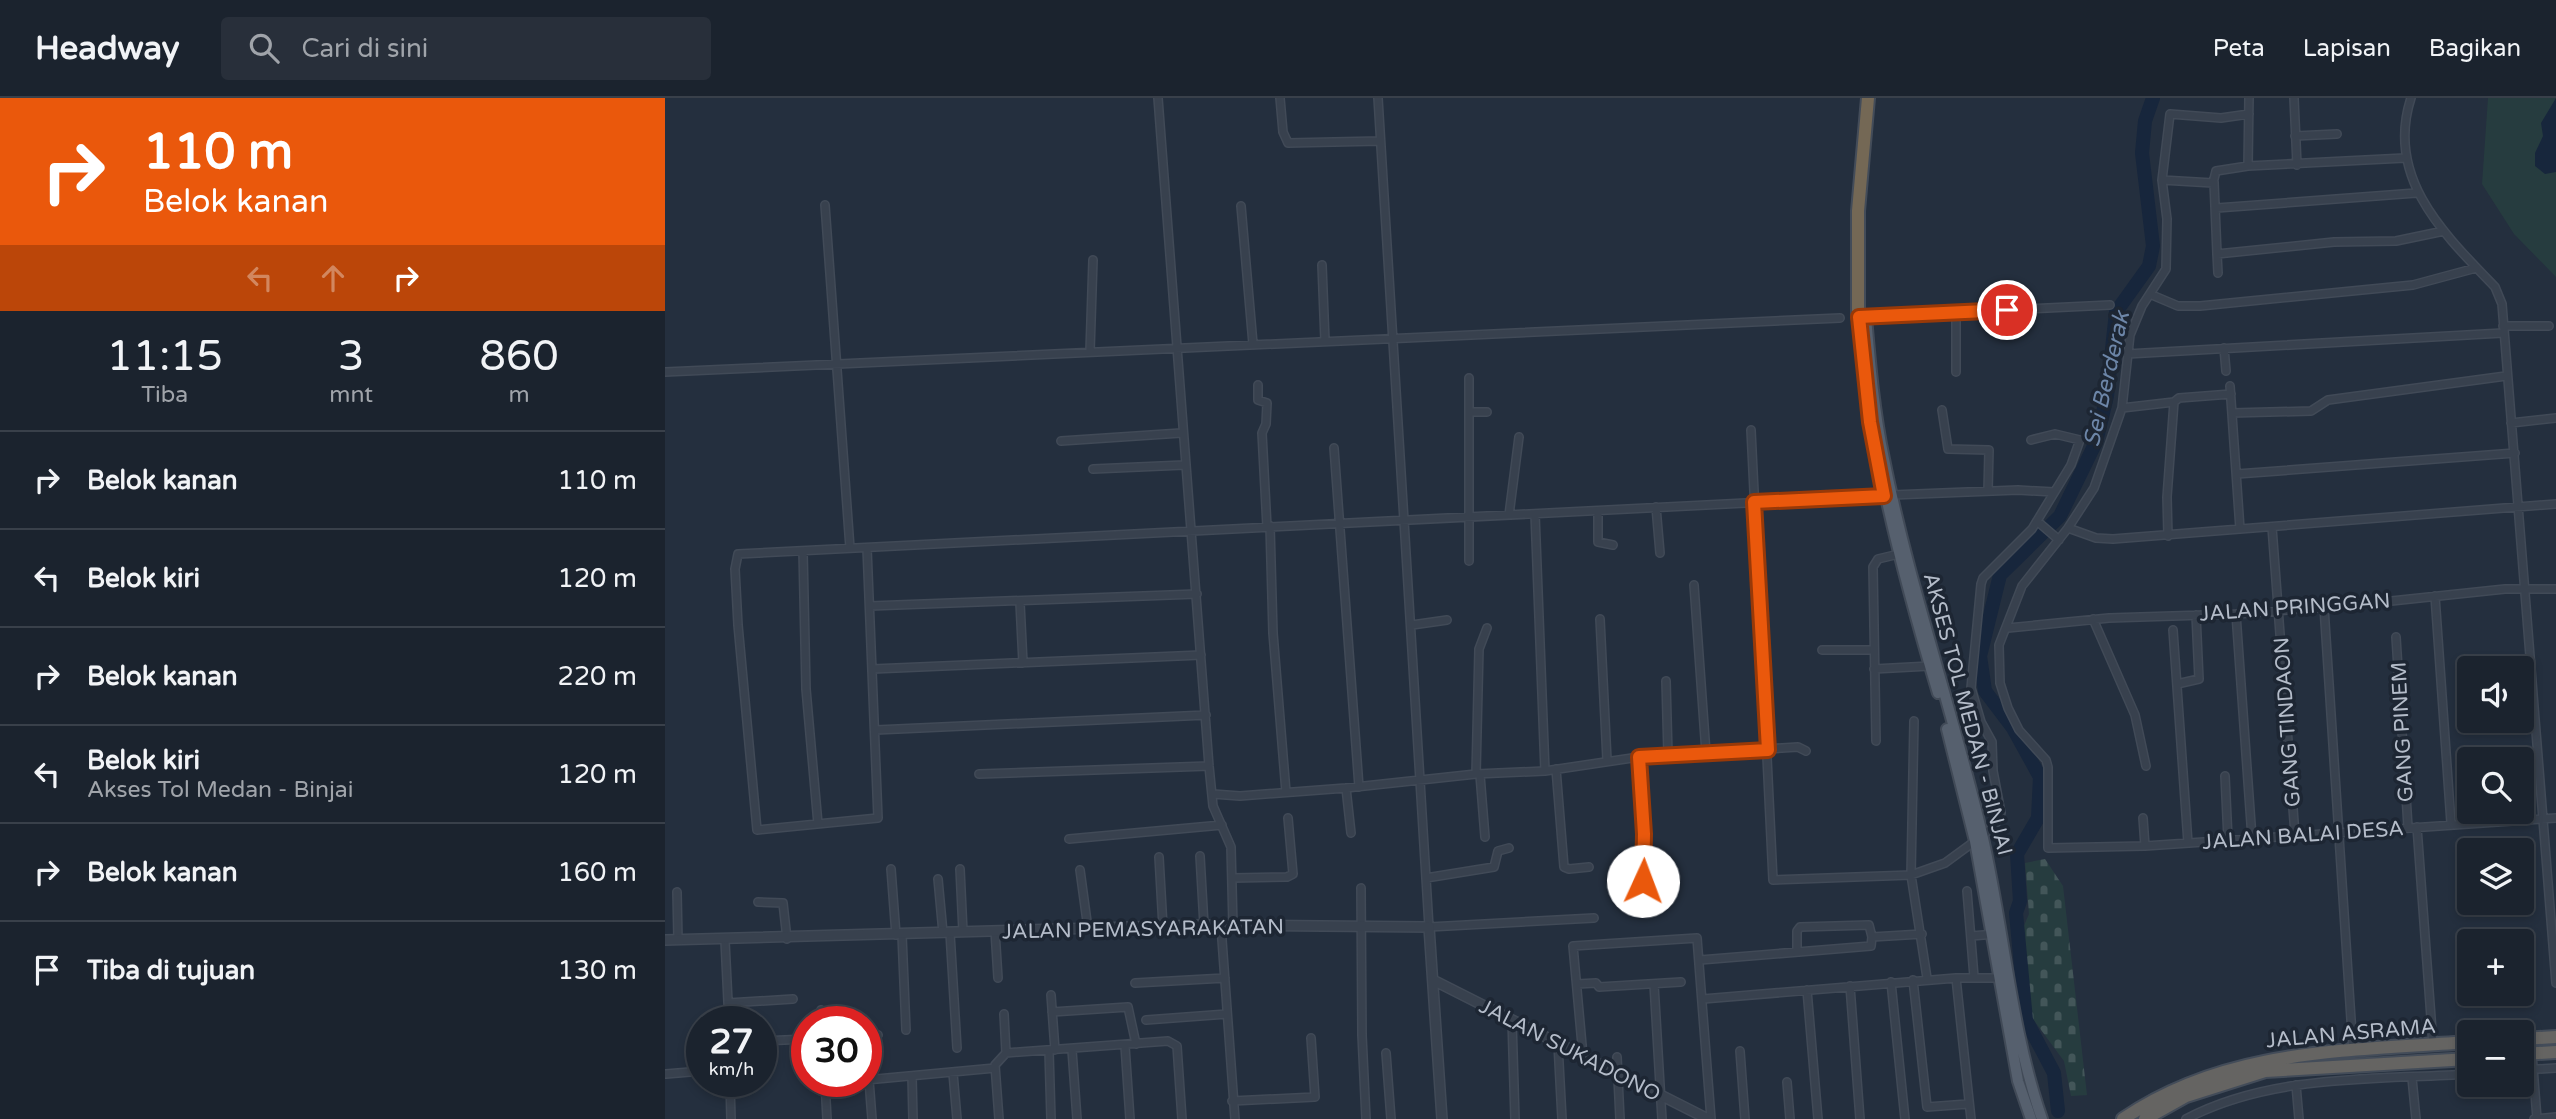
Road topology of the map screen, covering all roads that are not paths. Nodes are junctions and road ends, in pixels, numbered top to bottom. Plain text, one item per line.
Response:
1 (1158, 98) edge
2 (1280, 98) edge
3 (1378, 98) edge
4 (1868, 98) edge
5 (1876, 98) edge
6 (2249, 98) edge
7 (2294, 98) edge
8 (2411, 98) edge
9 (2249, 114) junction
10 (2337, 134) dead end
11 (2295, 136) junction
12 (1380, 141) junction
13 (2405, 158) junction
14 (2297, 165) junction
15 (2248, 166) junction
16 (2162, 180) junction
17 (2214, 182) junction
18 (2416, 193) junction
19 (825, 205) dead end
20 (1241, 206) dead end
21 (2217, 208) junction
22 (2444, 231) junction
23 (2217, 254) junction
24 (1093, 260) dead end
25 (1322, 265) dead end
26 (2476, 268) junction
27 (2218, 273) dead end
28 (2152, 295) junction
29 (2110, 304) dead end
30 (1956, 313) junction
31 (1840, 317) dead end
32 (1862, 317) junction
33 (2549, 326) dead end
34 (2503, 329) junction
35 (1392, 337) junction
36 (1325, 341) junction
37 (1253, 344) junction
38 (1177, 348) junction
39 (2224, 348) junction
40 (1090, 351) junction
41 (2127, 354) junction
42 (837, 363) junction
43 (2226, 371) dead end
44 (665, 372) edge
45 (1955, 372) dead end
46 (2506, 376) junction
47 (1469, 378) dead end
48 (1258, 385) dead end
49 (2174, 402) junction
50 (2122, 408) junction
51 (1942, 410) dead end
52 (1469, 412) junction
53 (1487, 412) dead end
54 (2232, 413) junction
55 (2556, 418) edge
56 (2511, 423) junction
57 (1751, 430) dead end
58 (1181, 433) junction
59 (1519, 437) dead end
60 (1061, 440) dead end
61 (2031, 440) dead end
62 (1334, 449) dead end
63 (2515, 453) junction
64 (1184, 465) junction
65 (1093, 469) dead end
66 (2237, 474) junction
67 (1988, 491) junction
68 (2054, 492) junction
69 (1888, 496) junction
70 (1754, 502) junction
71 (2556, 504) edge
72 (1656, 507) junction
73 (2518, 507) junction
74 (1598, 511) junction
75 (1535, 514) junction
76 (1509, 515) junction
77 (1470, 516) junction
78 (1404, 520) junction
79 (1341, 523) junction
80 (2038, 523) junction
81 (1268, 527) junction
82 (2272, 527) junction
83 (2068, 528) junction
84 (2240, 529) junction
85 (1191, 531) junction
86 (2168, 536) junction
87 (2057, 538) junction
88 (1613, 545) dead end
89 (850, 548) junction
90 (867, 548) junction
91 (803, 551) junction
92 (1660, 553) dead end
93 (1899, 554) junction
94 (1469, 561) dead end
95 (1694, 585) dead end
96 (2556, 589) edge
97 (2525, 591) junction
98 (1197, 594) junction
99 (2435, 596) junction
100 (1020, 603) junction
101 (870, 606) junction
102 (2324, 607) junction
103 (1918, 609) junction
104 (2279, 610) junction
105 (2236, 614) junction
106 (2196, 615) junction
107 (1599, 619) dead end
108 (1447, 620) dead end
109 (2093, 620) junction
110 (1412, 625) junction
111 (1487, 628) dead end
112 (2008, 628) junction
113 (2173, 630) dead end
114 (2396, 637) dead end
115 (1822, 650) dead end
116 (1874, 650) junction
117 (1201, 656) junction
118 (1023, 663) junction
119 (1930, 666) junction
120 (873, 669) junction
121 (1874, 669) junction
122 (1667, 681) dead end
123 (2177, 684) junction
124 (1206, 715) junction
125 (1913, 722) dead end
126 (876, 730) junction
127 (1876, 741) dead end
128 (1768, 750) junction
129 (1806, 751) dead end
130 (1706, 753) junction
131 (1668, 755) junction
132 (1639, 757) junction
133 (1607, 760) junction
134 (1209, 766) junction
135 (2146, 766) dead end
136 (1556, 769) junction
137 (1545, 771) junction
138 (979, 774) dead end
139 (1478, 774) junction
140 (2225, 776) dead end
141 (1420, 781) junction
142 (1359, 787) junction
143 (1346, 788) junction
144 (1286, 792) junction
145 (1213, 794) junction
146 (1288, 818) dead end
147 (2143, 818) dead end
148 (2556, 818) edge
149 (2543, 819) junction
150 (2451, 823) junction
151 (818, 824) junction
152 (1222, 825) junction
153 (2408, 827) junction
154 (2417, 827) junction
155 (2338, 832) junction
156 (1350, 833) dead end
157 (2295, 835) junction
158 (1485, 837) dead end
159 (1978, 838) junction
160 (2252, 838) junction
161 (1069, 839) dead end
162 (2228, 839) junction
163 (2188, 843) junction
164 (2145, 846) junction
165 (1509, 848) dead end
166 (1159, 856) dead end
167 (1200, 856) dead end
168 (1589, 867) dead end
169 (891, 869) dead end
170 (960, 869) dead end
171 (1080, 870) dead end
172 (1911, 875) junction
173 (1233, 877) junction
174 (1426, 878) junction
175 (938, 879) dead end
176 (1643, 881) dead end
177 (1361, 888) dead end
178 (1967, 891) dead end
179 (677, 892) dead end
180 (758, 902) dead end
181 (1594, 918) dead end
182 (1204, 925) junction
183 (1221, 926) junction
184 (1233, 926) junction
185 (1163, 927) junction
186 (1429, 927) junction
187 (1363, 928) junction
188 (1088, 929) junction
189 (995, 931) junction
190 (963, 932) junction
191 (947, 933) junction
192 (1922, 934) junction
193 (1996, 934) junction
194 (899, 935) junction
195 (1971, 936) junction
196 (1872, 937) junction
197 (787, 939) junction
198 (665, 940) edge
199 (678, 940) junction
200 (725, 941) junction
201 (1797, 952) junction
202 (1700, 960) junction
203 (1974, 977) junction
204 (998, 978) dead end
205 (1225, 978) junction
206 (1927, 978) junction
207 (1956, 978) junction
208 (2000, 978) junction
209 (1433, 980) junction
210 (1913, 980) junction
211 (1681, 982) dead end
212 (1891, 982) junction
213 (1135, 983) dead end
214 (2556, 983) edge
215 (1577, 984) junction
216 (1654, 984) junction
217 (1850, 986) junction
218 (1807, 990) junction
219 (1051, 995) dead end
220 (793, 999) dead end
221 (1703, 999) junction
222 (728, 1003) junction
223 (728, 1006) edge
224 (1052, 1012) junction
225 (1004, 1014) dead end
226 (1227, 1014) junction
227 (1146, 1020) dead end
228 (1512, 1020) junction
229 (906, 1030) dead end
230 (2552, 1037) edge
231 (1311, 1038) dead end
232 (2534, 1038) edge
233 (2457, 1043) edge
234 (1136, 1044) junction
235 (1558, 1044) junction
236 (2433, 1045) junction
237 (1125, 1046) junction
238 (957, 1048) dead end
239 (1072, 1050) junction
240 (1052, 1051) junction
241 (1740, 1051) dead end
242 (2353, 1051) junction
243 (1006, 1053) junction
244 (1386, 1053) dead end
245 (1583, 1056) junction
246 (1617, 1057) dead end
247 (2457, 1060) edge
248 (996, 1068) junction
249 (2556, 1068) edge
250 (2534, 1070) edge
251 (686, 1072) edge
252 (953, 1073) junction
253 (666, 1074) edge
254 (1618, 1074) junction
255 (2457, 1075) edge
256 (912, 1076) junction
257 (2412, 1077) junction
258 (882, 1079) edge
259 (1787, 1082) dead end
260 (2296, 1085) junction
261 (2020, 1087) junction
262 (2034, 1094) junction
263 (2534, 1094) edge
264 (1662, 1096) junction
265 (730, 1097) edge
266 (826, 1097) edge
267 (870, 1097) edge
268 (1232, 1101) junction
269 (1968, 1104) junction
270 (2556, 1117) edge
271 (731, 1119) edge
272 (827, 1119) edge
273 (872, 1119) edge
274 (913, 1119) edge
275 (957, 1119) edge
276 (999, 1119) edge
277 (1051, 1119) edge
278 (1077, 1119) edge
279 (1130, 1119) edge
280 (1182, 1119) edge
281 (1235, 1119) edge
282 (1366, 1119) edge
283 (1391, 1119) edge
284 (1442, 1119) edge
285 (1515, 1119) edge
286 (1562, 1119) edge
287 (1620, 1119) edge
288 (1663, 1119) edge
289 (1710, 1119) edge
290 (1745, 1119) edge
291 (1790, 1119) edge
292 (1818, 1119) edge
293 (1860, 1119) edge
294 (1905, 1119) edge
295 (1971, 1119) edge
296 (2024, 1119) edge
297 (2031, 1119) edge
298 (2042, 1119) edge
299 (2051, 1119) edge
300 (2123, 1119) edge
301 (2145, 1119) edge
302 (2186, 1119) edge
303 (2299, 1119) edge
304 (2416, 1119) edge
305 (2536, 1119) edge

1 - 38 street
2 - 12 street
3 - 12 street
4 - 32 highway
5 - 32 highway
6 - 9 street
7 - 11 street
8 - 13 street
9 - 15 street
9 - 16 street
10 - 11 street
11 - 14 street
12 - 35 street
13 - 14 street
13 - 18 street
14 - 15 street
15 - 17 street
16 - 17 street
16 - 28 street
17 - 21 street
18 - 21 street
18 - 22 street
19 - 42 street
20 - 37 street
21 - 23 street
22 - 23 street
22 - 26 street
23 - 27 street
24 - 40 street
25 - 36 street
26 - 28 street
26 - 34 street
28 - 41 street
29 - 30 street
30 - 32 street
30 - 45 street
31 - 35 street
32 - 69 main road, AKSES TOL MEDAN - BINJAI
33 - 34 street
34 - 39 street
34 - 46 street
35 - 36 street
35 - 78 street
36 - 37 street
37 - 38 street
38 - 40 street
38 - 58 street
39 - 41 street
39 - 43 street
40 - 42 street
41 - 50 street
42 - 44 street
42 - 89 street
46 - 54 street
46 - 56 street
47 - 52 street
48 - 81 street
49 - 50 street
49 - 54 street
49 - 86 street
50 - 83 street
51 - 67 street
52 - 53 street
52 - 77 street
54 - 66 street
55 - 56 street
56 - 63 street
57 - 70 street
58 - 60 street
58 - 64 street
59 - 76 street
61 - 68 street
62 - 79 street
63 - 66 street
63 - 73 street
64 - 65 street
64 - 85 street
66 - 84 street
67 - 68 street
67 - 69 street
68 - 80 street
69 - 70 street
69 - 93 main road, AKSES TOL MEDAN - BINJAI
69 - 103 main road, AKSES TOL MEDAN - BINJAI
70 - 72 street
70 - 128 street
71 - 73 street
72 - 74 street
72 - 92 street
73 - 82 street
73 - 97 street
74 - 75 street
74 - 88 street
75 - 76 street
75 - 137 street
76 - 77 street
77 - 78 street
77 - 94 street
78 - 79 street
78 - 110 street
79 - 81 street
79 - 142 street
80 - 87 street
80 - 159 street
81 - 85 street
81 - 144 street
82 - 84 street
82 - 104 street, GANG TINDAON
83 - 86 street
83 - 87 street
84 - 86 street
85 - 90 street
85 - 98 street
87 - 112 street
89 - 90 street
89 - 91 street
90 - 101 street
91 - 151 street
91 - 151 street
93 - 103 main road, AKSES TOL MEDAN - BINJAI
93 - 116 street
95 - 130 street
96 - 97 street, JALAN PRINGGAN
97 - 99 street, JALAN PRINGGAN
97 - 149 street
98 - 100 street
98 - 117 street
99 - 102 street, JALAN PRINGGAN
99 - 150 street
100 - 101 street
100 - 118 street
101 - 120 street
102 - 104 street, JALAN PRINGGAN
102 - 155 street
103 - 119 main road, AKSES TOL MEDAN - BINJAI
103 - 159 main road, AKSES TOL MEDAN - BINJAI
104 - 105 street, JALAN PRINGGAN
104 - 157 street, GANG TINDAON
105 - 106 street, JALAN PRINGGAN
105 - 160 street
106 - 109 street, JALAN PRINGGAN
106 - 123 street
107 - 133 street
108 - 110 street
109 - 112 street, JALAN PRINGGAN
109 - 135 street
110 - 141 street
111 - 139 street
112 - 164 street, JALAN BALAI DESA
113 - 123 street
114 - 153 street, GANG PINEM
115 - 116 street
116 - 121 street
117 - 118 street
117 - 124 street
118 - 120 street
119 - 121 street
119 - 159 main road, AKSES TOL MEDAN - BINJAI
120 - 126 street
121 - 127 street
122 - 131 street
123 - 163 street
124 - 126 street
124 - 134 street
125 - 172 street
126 - 151 street
128 - 129 street
128 - 130 street
128 - 172 street
130 - 131 street
131 - 132 street
132 - 133 street
132 - 176 street
133 - 136 street
134 - 138 street
134 - 145 street
136 - 137 street
136 - 168 street
137 - 139 street
139 - 141 street
139 - 158 street
140 - 162 street
141 - 142 street
141 - 174 street
142 - 143 street
143 - 144 street
143 - 156 street
144 - 145 street
145 - 152 street
146 - 173 street
147 - 164 street
148 - 149 street, JALAN BALAI DESA
149 - 150 street, JALAN BALAI DESA
149 - 214 street
150 - 154 street, JALAN BALAI DESA
152 - 161 street
152 - 173 street
153 - 154 street, JALAN BALAI DESA
153 - 155 street, JALAN BALAI DESA
154 - 236 street
155 - 157 street, JALAN BALAI DESA
155 - 242 street
157 - 160 street, JALAN BALAI DESA
159 - 172 street
159 - 193 main road, AKSES TOL MEDAN - BINJAI
160 - 162 street, JALAN BALAI DESA
162 - 163 street, JALAN BALAI DESA
163 - 164 street, JALAN BALAI DESA
165 - 174 street
166 - 185 street
167 - 182 street
169 - 194 street
170 - 190 street
171 - 188 street
172 - 192 street
173 - 184 street
174 - 186 street
175 - 191 street
177 - 187 street
178 - 195 street
179 - 199 street
180 - 197 street
181 - 186 street
182 - 183 street, JALAN PEMASYARAKATAN
182 - 185 street, JALAN PEMASYARAKATAN
183 - 184 street, JALAN PEMASYARAKATAN
183 - 205 street
184 - 187 street, JALAN PEMASYARAKATAN
185 - 188 street, JALAN PEMASYARAKATAN
186 - 187 street, JALAN PEMASYARAKATAN
186 - 209 street
187 - 282 street
188 - 189 street, JALAN PEMASYARAKATAN
189 - 190 street, JALAN PEMASYARAKATAN
189 - 204 street
190 - 191 street, JALAN PEMASYARAKATAN
191 - 194 street, JALAN PEMASYARAKATAN
191 - 238 street
192 - 196 street
192 - 206 street
193 - 195 street
193 - 208 main road, AKSES TOL MEDAN - BINJAI
193 - 262 main road, AKSES TOL MEDAN - BINJAI
194 - 197 street, JALAN PEMASYARAKATAN
194 - 229 street
195 - 203 street
196 - 201 street
196 - 201 street
197 - 200 street, JALAN PEMASYARAKATAN
198 - 199 street, JALAN PEMASYARAKATAN
199 - 200 street, JALAN PEMASYARAKATAN
200 - 222 street
201 - 202 street
202 - 215 street
202 - 221 street
203 - 207 street
203 - 208 street
205 - 213 street
205 - 226 street
206 - 207 street
206 - 210 street
207 - 269 street
208 - 261 main road, AKSES TOL MEDAN - BINJAI
209 - 228 street, JALAN SUKADONO
209 - 284 street
210 - 212 street
210 - 269 street
211 - 216 street
212 - 217 street
212 - 294 street
215 - 216 street
215 - 245 street
216 - 264 street
217 - 218 street
217 - 293 street
218 - 221 street
218 - 292 street
219 - 224 street
220 - 222 street
221 - 289 street
222 - 223 street
224 - 234 street
224 - 240 street
225 - 243 street
226 - 227 street
226 - 268 street
228 - 235 street, JALAN SUKADONO
228 - 285 street
230 - 232 highway
231 - 268 street
233 - 236 highway, JALAN ASRAMA
234 - 237 street
234 - 280 street
235 - 245 street, JALAN SUKADONO
235 - 286 street
236 - 242 highway, JALAN ASRAMA
237 - 239 street
237 - 279 street
239 - 240 street
239 - 278 street
240 - 243 street
240 - 277 street
241 - 290 street
242 - 300 highway, JALAN ASRAMA
243 - 248 street
244 - 283 street
245 - 254 street, JALAN SUKADONO
246 - 254 street
247 - 301 highway, JALAN ASRAMA
248 - 252 street
248 - 276 street
249 - 250 street
251 - 253 street
252 - 256 street
252 - 275 street
254 - 264 street, JALAN SUKADONO
254 - 287 street
255 - 257 street
256 - 258 street
256 - 274 street
257 - 260 street
257 - 304 street
259 - 291 street
260 - 302 street
260 - 303 street
261 - 296 main road
261 - 297 main road, AKSES TOL MEDAN - BINJAI
262 - 298 main road, AKSES TOL MEDAN - BINJAI
262 - 299 main road
263 - 305 street
264 - 288 street
264 - 289 street, JALAN SUKADONO
265 - 271 street
266 - 272 street
267 - 273 street
268 - 281 street
269 - 295 street
270 - 305 street

